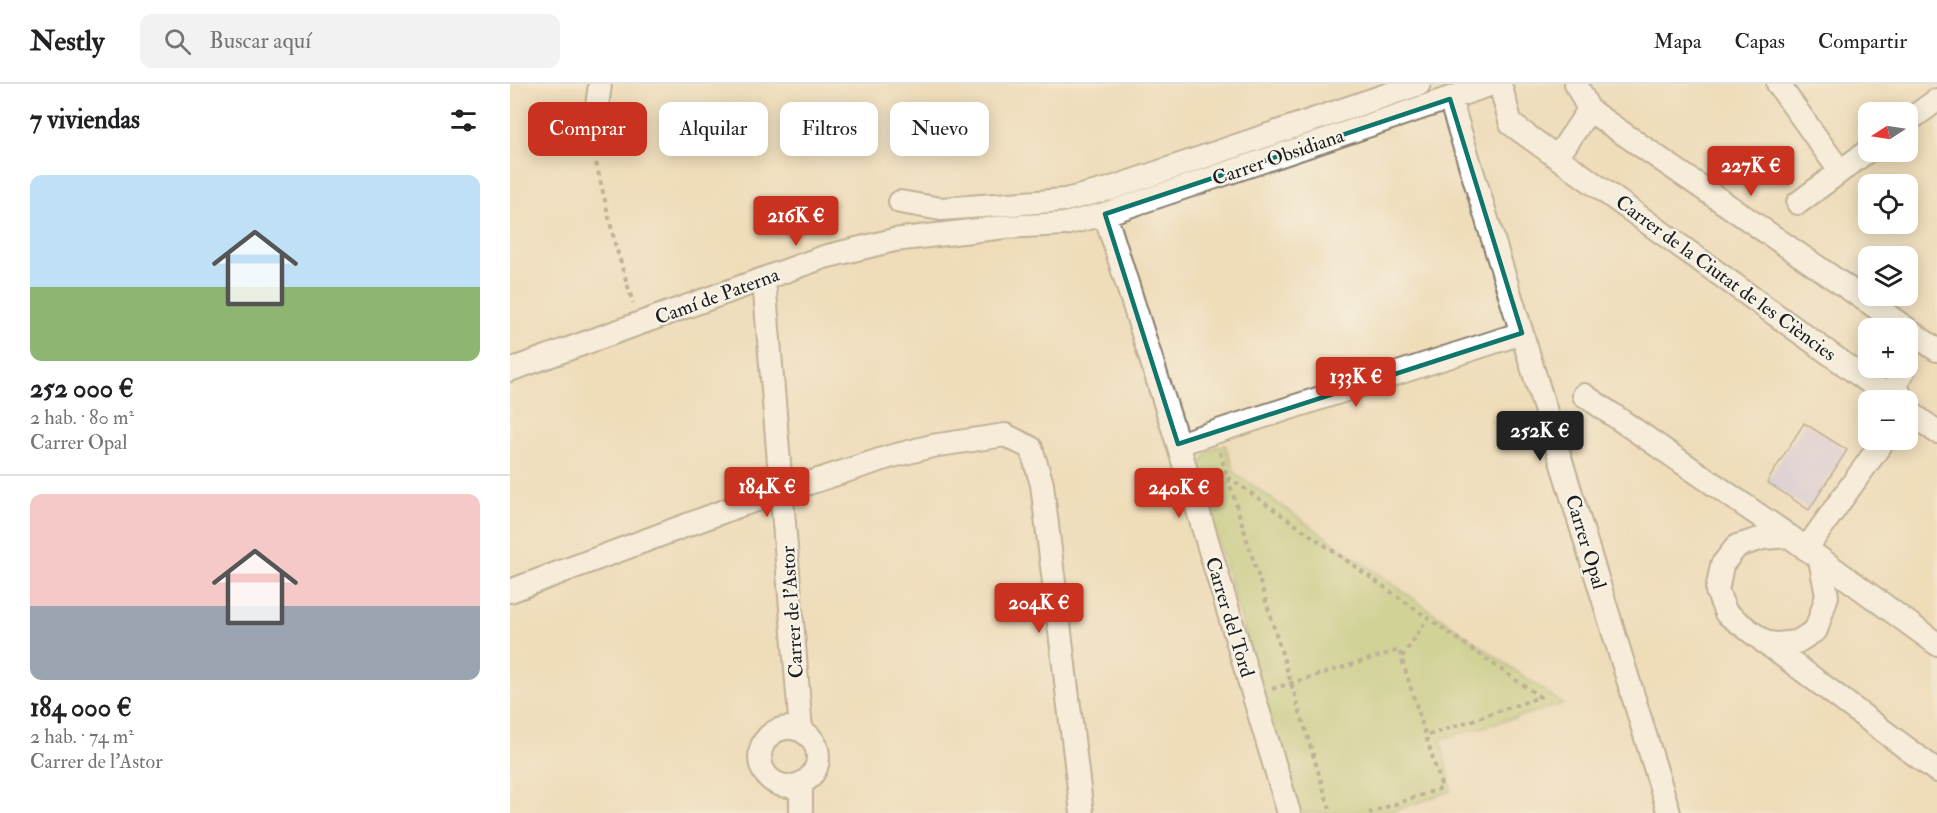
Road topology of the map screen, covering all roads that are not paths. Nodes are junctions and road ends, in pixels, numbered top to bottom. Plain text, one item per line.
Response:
1 (600, 84) edge
2 (1419, 84) edge
3 (1492, 84) edge
4 (1500, 84) edge
5 (1576, 84) edge
6 (1778, 84) edge
7 (1450, 99) junction
8 (598, 102) edge
9 (1934, 109) edge
10 (1589, 110) junction
11 (1918, 116) edge
12 (1558, 156) junction
13 (1858, 158) edge
14 (1840, 171) junction
15 (900, 202) dead end
16 (1798, 203) dead end
17 (1105, 214) junction
18 (764, 280) junction
19 (1891, 318) edge
20 (1522, 333) junction
21 (1918, 337) edge
22 (1936, 349) edge
23 (1918, 357) edge
24 (510, 370) edge
25 (1880, 390) edge
26 (1584, 396) dead end
27 (1918, 418) edge
28 (1937, 432) edge
29 (1178, 444) junction
30 (1877, 450) edge
31 (783, 492) junction
32 (1805, 548) junction
33 (510, 591) edge
34 (1764, 642) junction
35 (1937, 644) edge
36 (801, 730) junction
37 (1937, 771) edge
38 (801, 784) junction
39 (801, 813) edge
40 (1082, 813) edge
41 (1289, 813) edge
42 (1669, 813) edge

1 - 8 street
2 - 15 street
3 - 7 street, Carrer Obsidiana
4 - 12 street, Carrer de la Ciutat de les Ciències
5 - 10 street
6 - 14 street
7 - 17 street, Carrer Obsidiana
7 - 20 street, Carrer Opal
9 - 11 street
10 - 12 street
10 - 19 street
12 - 25 street, Carrer de la Ciutat de les Ciències
13 - 14 street
14 - 16 street
17 - 18 street, Camí de Paterna
17 - 29 street, Carrer del Tord
18 - 24 street, Camí de Paterna
18 - 31 street, Carrer de l'Astor
20 - 29 street
20 - 42 street, Carrer Opal
21 - 22 street
22 - 23 street
26 - 32 street
27 - 28 street
29 - 41 street, Carrer del Tord
30 - 32 street
31 - 33 street
31 - 36 street, Carrer de l'Astor
31 - 40 street
32 - 34 street
32 - 34 street
32 - 35 street
34 - 37 street
36 - 38 street
36 - 38 street
38 - 39 street

